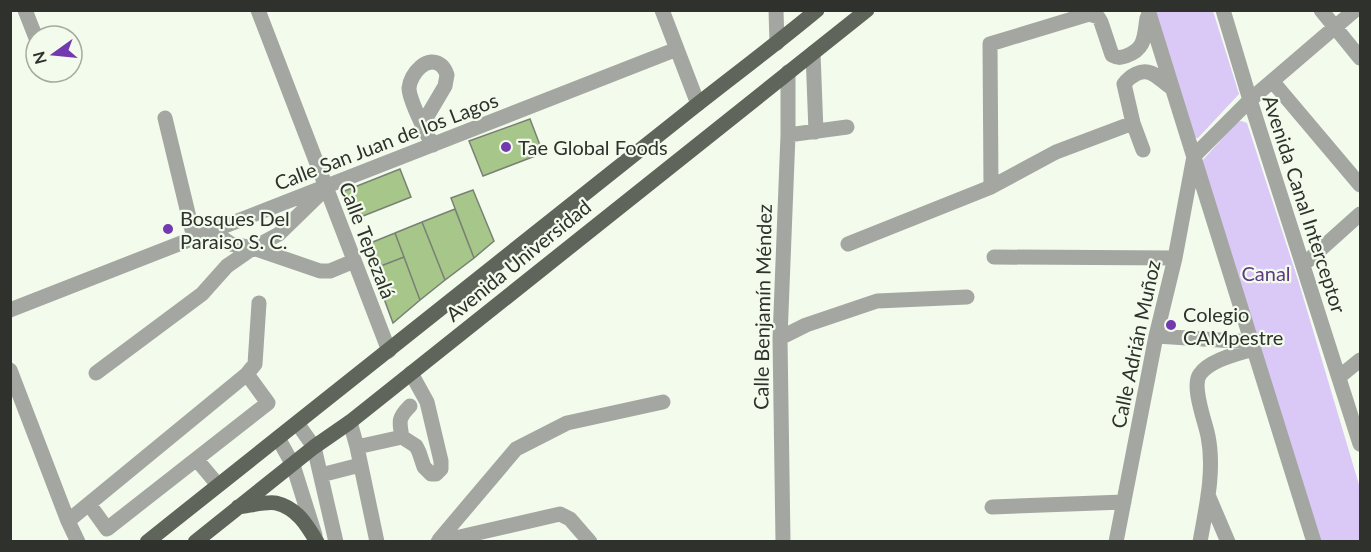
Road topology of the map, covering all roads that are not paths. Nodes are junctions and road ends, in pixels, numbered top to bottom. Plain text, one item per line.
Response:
1 (25, 10) edge
2 (258, 10) edge
3 (662, 10) edge
4 (776, 10) edge
5 (818, 10) edge
6 (867, 10) edge
7 (1223, 10) edge
8 (1321, 10) edge
9 (1355, 10) edge
10 (1148, 12) edge
11 (30, 24) edge
12 (1335, 27) junction
13 (777, 43) junction
14 (1141, 47) junction
15 (677, 49) junction
16 (813, 52) junction
17 (1360, 58) edge
18 (788, 72) junction
19 (1150, 72) junction
20 (1273, 82) junction
21 (1172, 88) junction
22 (1250, 100) junction
23 (698, 104) junction
24 (165, 118) dead end
25 (1133, 123) junction
26 (422, 125) dead end
27 (847, 127) dead end
28 (816, 132) junction
29 (788, 135) junction
30 (433, 146) junction
31 (1143, 150) dead end
32 (1194, 156) junction
33 (1360, 185) edge
34 (323, 188) junction
35 (991, 188) junction
36 (1360, 214) edge
37 (213, 231) junction
38 (194, 238) junction
39 (848, 244) dead end
40 (253, 248) junction
41 (994, 257) dead end
42 (1174, 258) junction
43 (354, 261) junction
44 (1303, 265) junction
45 (967, 297) dead end
46 (260, 303) dead end
47 (10, 310) edge
48 (1156, 336) junction
49 (780, 338) junction
50 (1252, 345) junction
51 (389, 351) junction
52 (1360, 360) edge
53 (10, 370) edge
54 (96, 373) dead end
55 (411, 373) junction
56 (247, 374) junction
57 (1339, 377) junction
58 (13, 386) edge
59 (663, 402) dead end
60 (410, 405) dead end
61 (1357, 421) edge
62 (350, 422) junction
63 (297, 423) junction
64 (402, 437) junction
65 (278, 438) junction
66 (1360, 444) edge
67 (314, 447) junction
68 (357, 447) junction
69 (197, 460) junction
70 (293, 465) junction
71 (360, 465) junction
72 (321, 475) junction
73 (218, 485) junction
74 (1208, 495) junction
75 (1124, 502) junction
76 (89, 504) junction
77 (238, 507) junction
78 (992, 507) dead end
79 (68, 521) junction
80 (439, 541) edge
81 (78, 542) edge
82 (147, 542) edge
83 (195, 542) edge
84 (317, 542) edge
85 (336, 542) edge
86 (377, 542) edge
87 (590, 542) edge
88 (783, 542) edge
89 (1116, 542) edge
90 (1200, 542) edge
91 (1228, 542) edge
92 (1314, 542) edge

1 - 11 street
2 - 34 street, Calle Tepezalá
3 - 15 street
4 - 13 street
5 - 13 main road, Avenida Universidad
6 - 16 main road, Avenida Universidad
7 - 22 street, Avenida Canal Interceptor
8 - 12 street
9 - 12 street
10 - 14 street
10 - 21 street
12 - 17 street
12 - 20 street
13 - 23 main road, Avenida Universidad
14 - 19 street
14 - 35 street
15 - 23 street
15 - 30 street, Calle San Juan de los Lagos
16 - 18 main road, Avenida Universidad
16 - 28 street
18 - 29 street, Calle Benjamín Méndez
18 - 55 main road, Avenida Universidad
19 - 21 street
19 - 25 street
20 - 22 street
20 - 33 street
21 - 32 street
22 - 32 street
22 - 44 street, Avenida Canal Interceptor
23 - 51 main road, Avenida Universidad
24 - 38 street
25 - 31 street
25 - 35 street
26 - 30 street
27 - 28 street
28 - 29 street
29 - 49 street, Calle Benjamín Méndez
30 - 34 street, Calle San Juan de los Lagos
32 - 42 street, Calle Adrián Muñoz
32 - 50 street
34 - 37 street, Calle San Juan de los Lagos
34 - 40 street
34 - 43 street, Calle Tepezalá
35 - 39 street
36 - 44 street
37 - 38 street, Calle San Juan de los Lagos
37 - 40 street
38 - 47 street, Calle San Juan de los Lagos
40 - 43 street
40 - 54 street
41 - 42 street
42 - 48 street, Calle Adrián Muñoz
43 - 51 street, Calle Tepezalá
44 - 57 street, Avenida Canal Interceptor
45 - 49 street
46 - 56 street
48 - 50 street
48 - 75 street, Calle Adrián Muñoz
49 - 88 street, Calle Benjamín Méndez
50 - 74 street
50 - 92 street
51 - 63 main road, Avenida Universidad
52 - 57 street
53 - 58 street
55 - 62 main road, Avenida Universidad
55 - 64 street
56 - 69 street
56 - 76 street
57 - 61 street, Avenida Canal Interceptor
58 - 79 street
59 - 80 street
60 - 64 street
61 - 66 street, Avenida Canal Interceptor
62 - 67 main road, Avenida Universidad
62 - 68 street
63 - 65 main road, Avenida Universidad
63 - 67 street
64 - 68 street
65 - 70 street
65 - 73 main road, Avenida Universidad
67 - 70 main road, Avenida Universidad
67 - 72 street
68 - 71 street
69 - 73 street
69 - 76 street
70 - 77 main road, Avenida Universidad
70 - 84 street
71 - 72 street
71 - 86 street
72 - 85 street
73 - 82 main road, Avenida Universidad
74 - 90 street
74 - 91 street
75 - 78 street
75 - 89 street, Calle Adrián Muñoz
76 - 79 street
77 - 83 main road, Avenida Universidad
77 - 84 main road
79 - 81 street
80 - 87 street

